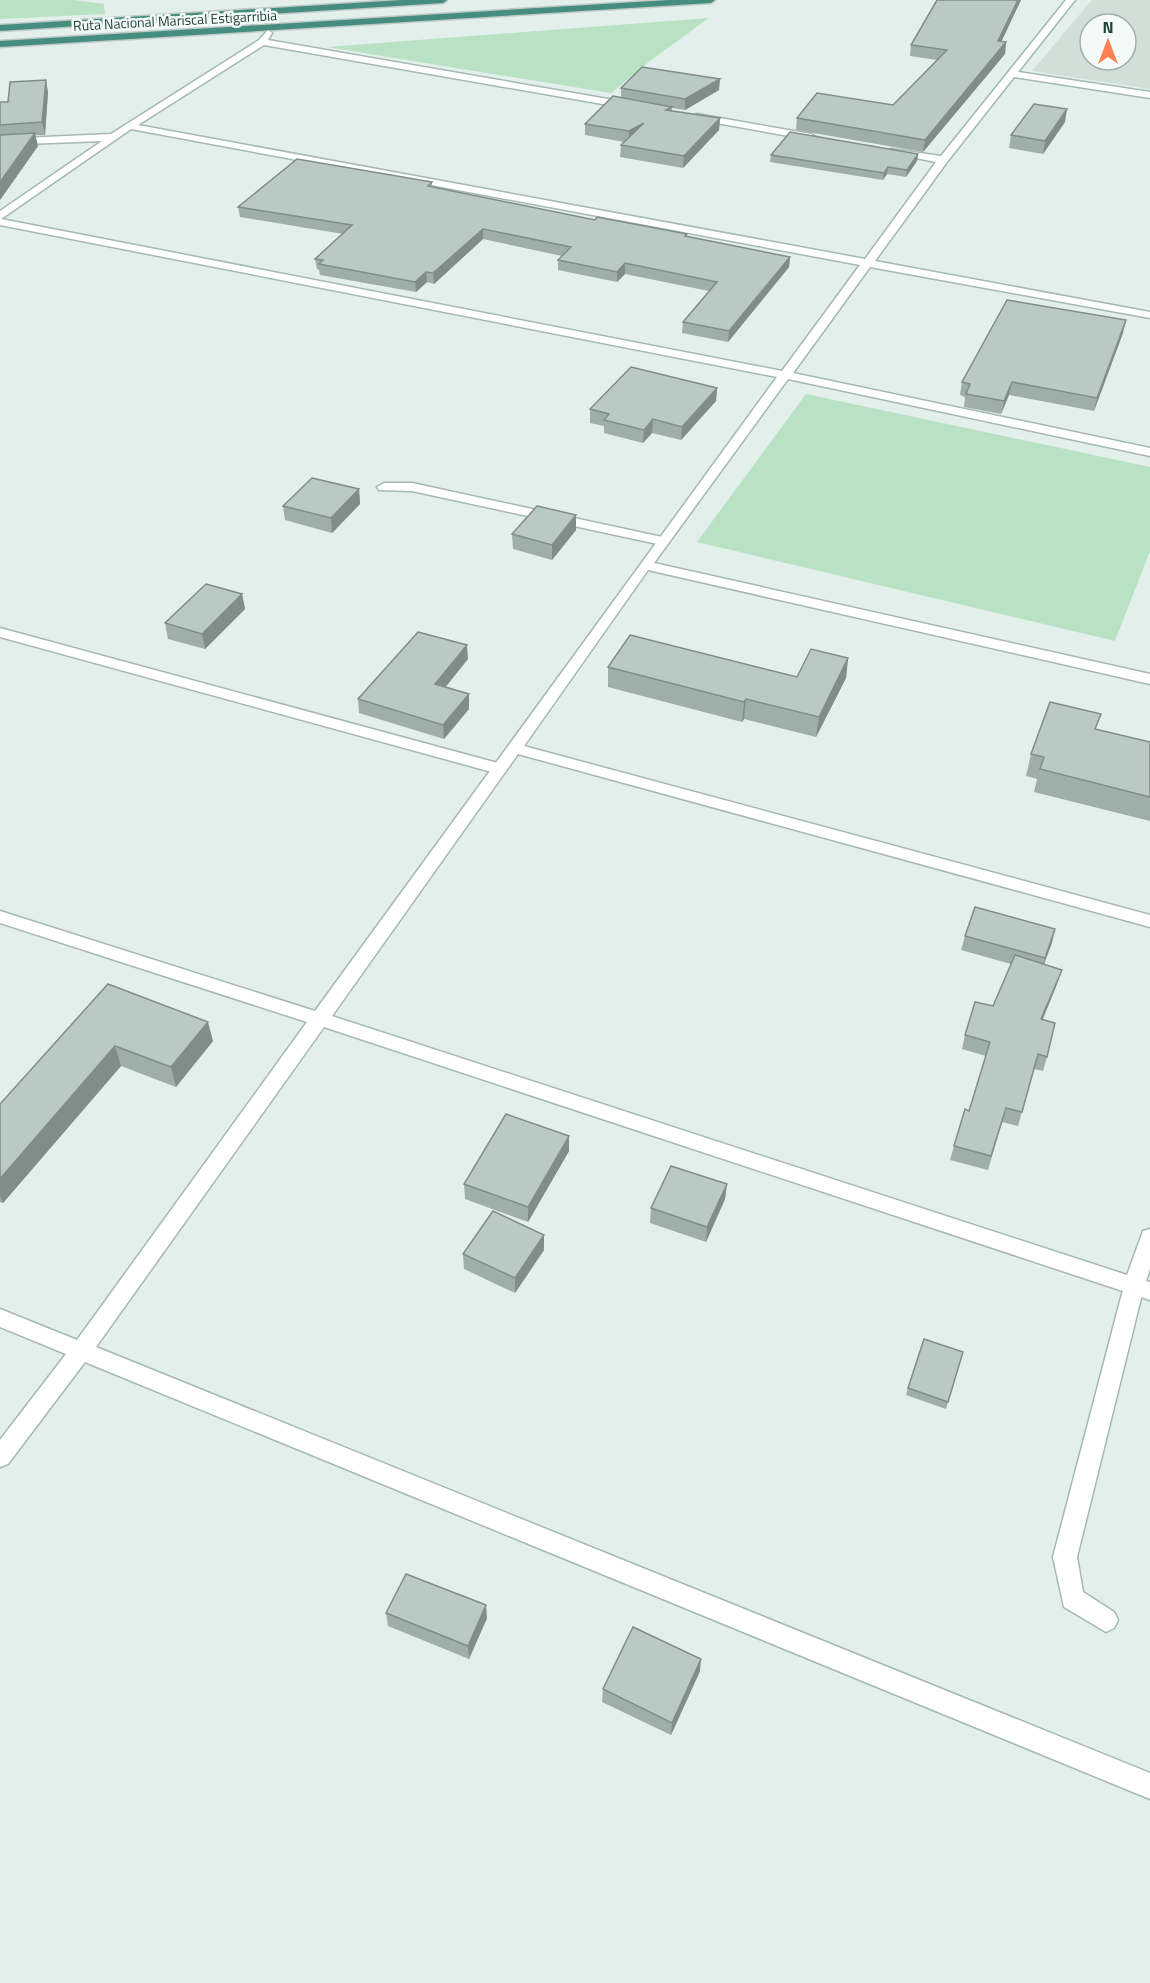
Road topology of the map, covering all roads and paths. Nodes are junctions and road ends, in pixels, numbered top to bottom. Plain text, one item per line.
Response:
1 (443, 0) edge
2 (711, 0) edge
3 (1071, 0) edge
4 (0, 28) edge
5 (271, 28) junction
6 (262, 42) junction
7 (0, 44) edge
8 (1012, 74) junction
9 (1150, 95) edge
10 (638, 107) edge
11 (685, 115) edge
12 (129, 126) junction
13 (114, 137) junction
14 (826, 139) edge
15 (0, 142) edge
16 (884, 150) edge
17 (943, 160) junction
18 (0, 216) edge
19 (0, 222) edge
20 (869, 262) junction
21 (1150, 315) edge
22 (786, 375) junction
23 (1150, 452) edge
24 (384, 487) dead end
25 (662, 541) junction
26 (645, 565) junction
27 (0, 632) edge
28 (1150, 679) edge
29 (514, 748) junction
30 (499, 769) junction
31 (0, 917) edge
32 (1150, 921) edge
33 (320, 1019) junction
34 (1150, 1237) edge
35 (1142, 1288) edge
36 (0, 1318) edge
37 (81, 1351) junction
38 (0, 1457) edge
39 (1106, 1620) dead end
40 (1150, 1786) edge

1 - 4 highway, Ruta Nacional Mariscal Estigarribia
2 - 5 highway, Ruta Nacional Mariscal Estigarribia
3 - 8 street
5 - 6 street
5 - 7 highway, Ruta Nacional Mariscal Estigarribia
6 - 10 street
6 - 12 street
8 - 9 street
8 - 17 street
11 - 14 street
12 - 13 street
12 - 20 street
13 - 15 street
13 - 18 street
16 - 17 street
17 - 20 street
19 - 22 street
20 - 21 street
20 - 22 street
22 - 23 street
22 - 25 street
24 - 25 street
25 - 26 street
26 - 28 street
26 - 29 street
27 - 30 street
29 - 30 street
29 - 32 street
30 - 33 street
31 - 33 street
33 - 35 street
33 - 37 street
34 - 35 street
35 - 39 street
36 - 37 street
37 - 38 street
37 - 40 street

